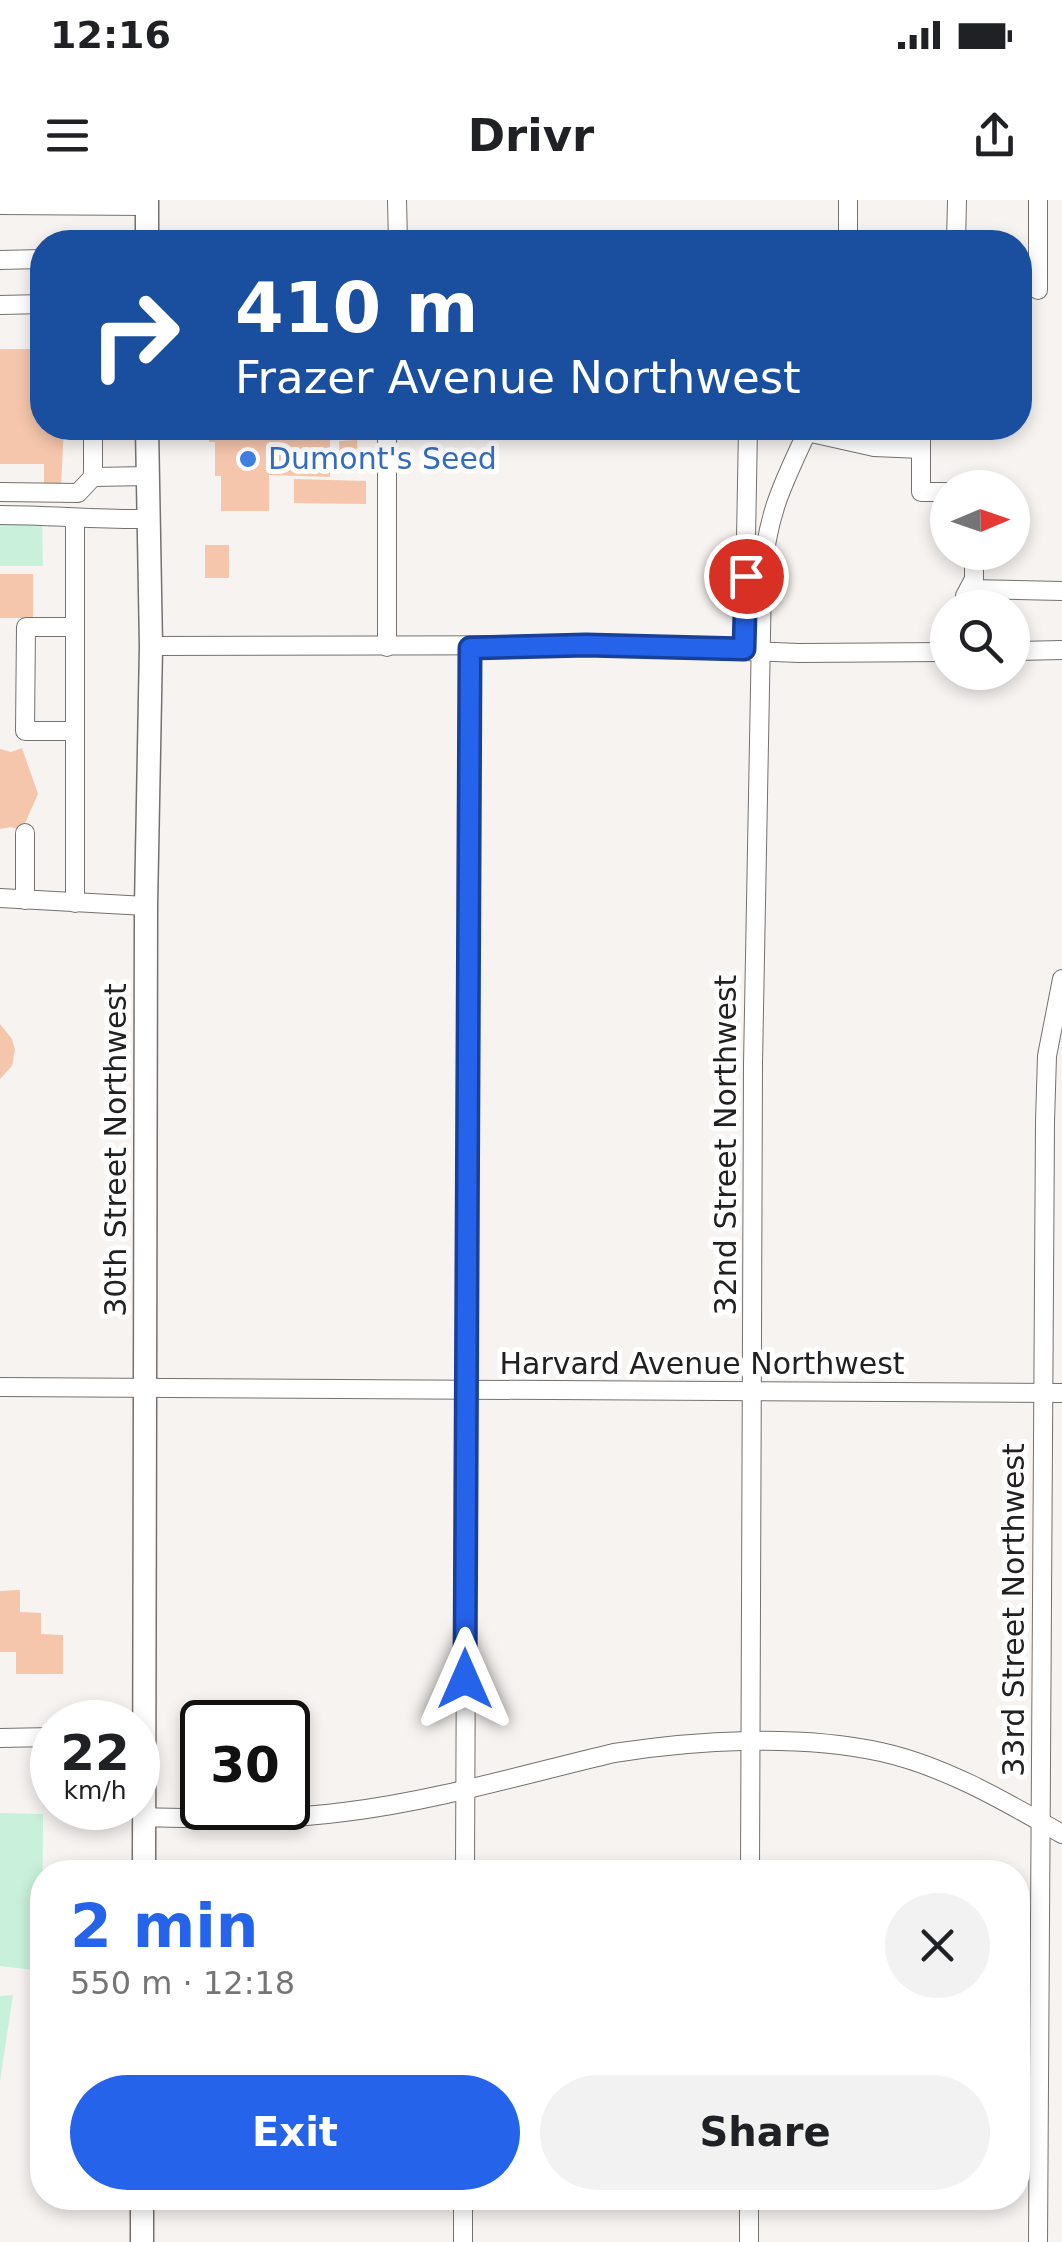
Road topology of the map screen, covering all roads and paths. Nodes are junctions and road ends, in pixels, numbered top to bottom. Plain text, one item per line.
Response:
1 (397, 200) edge
2 (848, 200) edge
3 (957, 200) edge
4 (1038, 200) edge
5 (147, 203) edge
6 (0, 205) edge
7 (147, 230) edge
8 (398, 230) edge
9 (848, 230) edge
10 (956, 230) edge
11 (30, 259) edge
12 (0, 260) edge
13 (1038, 290) dead end
14 (30, 304) edge
15 (0, 305) edge
16 (93, 440) edge
17 (147, 440) edge
18 (387, 440) edge
19 (748, 440) edge
20 (803, 440) edge
21 (886, 440) edge
22 (920, 440) edge
23 (920, 449) junction
24 (148, 476) junction
25 (93, 478) junction
26 (0, 492) edge
27 (930, 492) edge
28 (0, 515) edge
29 (75, 518) junction
30 (149, 519) junction
31 (1062, 590) edge
32 (1030, 593) edge
33 (75, 627) junction
34 (151, 646) junction
35 (387, 647) junction
36 (470, 648) junction
37 (752, 650) junction
38 (1062, 650) edge
39 (1030, 651) edge
40 (930, 652) edge
41 (75, 731) junction
42 (25, 833) dead end
43 (0, 898) edge
44 (24, 900) junction
45 (75, 903) junction
46 (146, 906) junction
47 (1062, 979) edge
48 (1054, 1122) edge
49 (0, 1387) edge
50 (146, 1387) junction
51 (467, 1391) junction
52 (752, 1392) junction
53 (1052, 1393) edge
54 (141, 1700) edge
55 (30, 1737) edge
56 (0, 1738) edge
57 (751, 1742) junction
58 (464, 1789) junction
59 (160, 1818) edge
60 (1041, 1822) junction
61 (144, 1830) edge
62 (1062, 1834) edge
63 (144, 1860) edge
64 (465, 1860) edge
65 (750, 1860) edge
66 (142, 2210) edge
67 (463, 2210) edge
68 (749, 2210) edge
69 (142, 2242) edge
70 (462, 2242) edge
71 (749, 2242) edge
72 (1038, 2242) edge

1 - 8 street
2 - 9 street
3 - 10 street
4 - 13 street
5 - 6 street
5 - 7 main road
11 - 12 street
14 - 15 street
16 - 25 street
17 - 24 main road, 30th Street Northwest
18 - 35 street
19 - 37 street
20 - 37 street, 32nd Street Northwest
21 - 23 street
22 - 23 street
23 - 27 street
24 - 25 street
24 - 30 main road, 30th Street Northwest
25 - 26 street
28 - 29 street
29 - 30 street
29 - 33 street
30 - 34 main road, 30th Street Northwest
31 - 32 street
33 - 41 street
33 - 41 street
34 - 35 street
34 - 46 main road, 30th Street Northwest
35 - 36 street
36 - 37 street
36 - 51 street
37 - 40 street
37 - 52 street, 32nd Street Northwest
38 - 39 street
41 - 45 street
42 - 44 street
43 - 44 street
44 - 45 street
45 - 46 street
46 - 50 main road, 30th Street Northwest
47 - 48 street, 33rd Street Northwest
48 - 53 street, 33rd Street Northwest
49 - 50 street, Harvard Avenue Northwest
50 - 51 street, Harvard Avenue Northwest
50 - 54 main road, 30th Street Northwest
51 - 52 street, Harvard Avenue Northwest
51 - 58 street
52 - 53 street, Harvard Avenue Northwest
52 - 57 street, 32nd Street Northwest
53 - 60 street, 33rd Street Northwest
55 - 56 street
57 - 58 street
57 - 60 street
57 - 65 street, 32nd Street Northwest
58 - 59 street
58 - 64 street
60 - 62 street
60 - 72 street, 33rd Street Northwest
61 - 63 main road, 30th Street Northwest
66 - 69 main road
67 - 70 street
68 - 71 street

